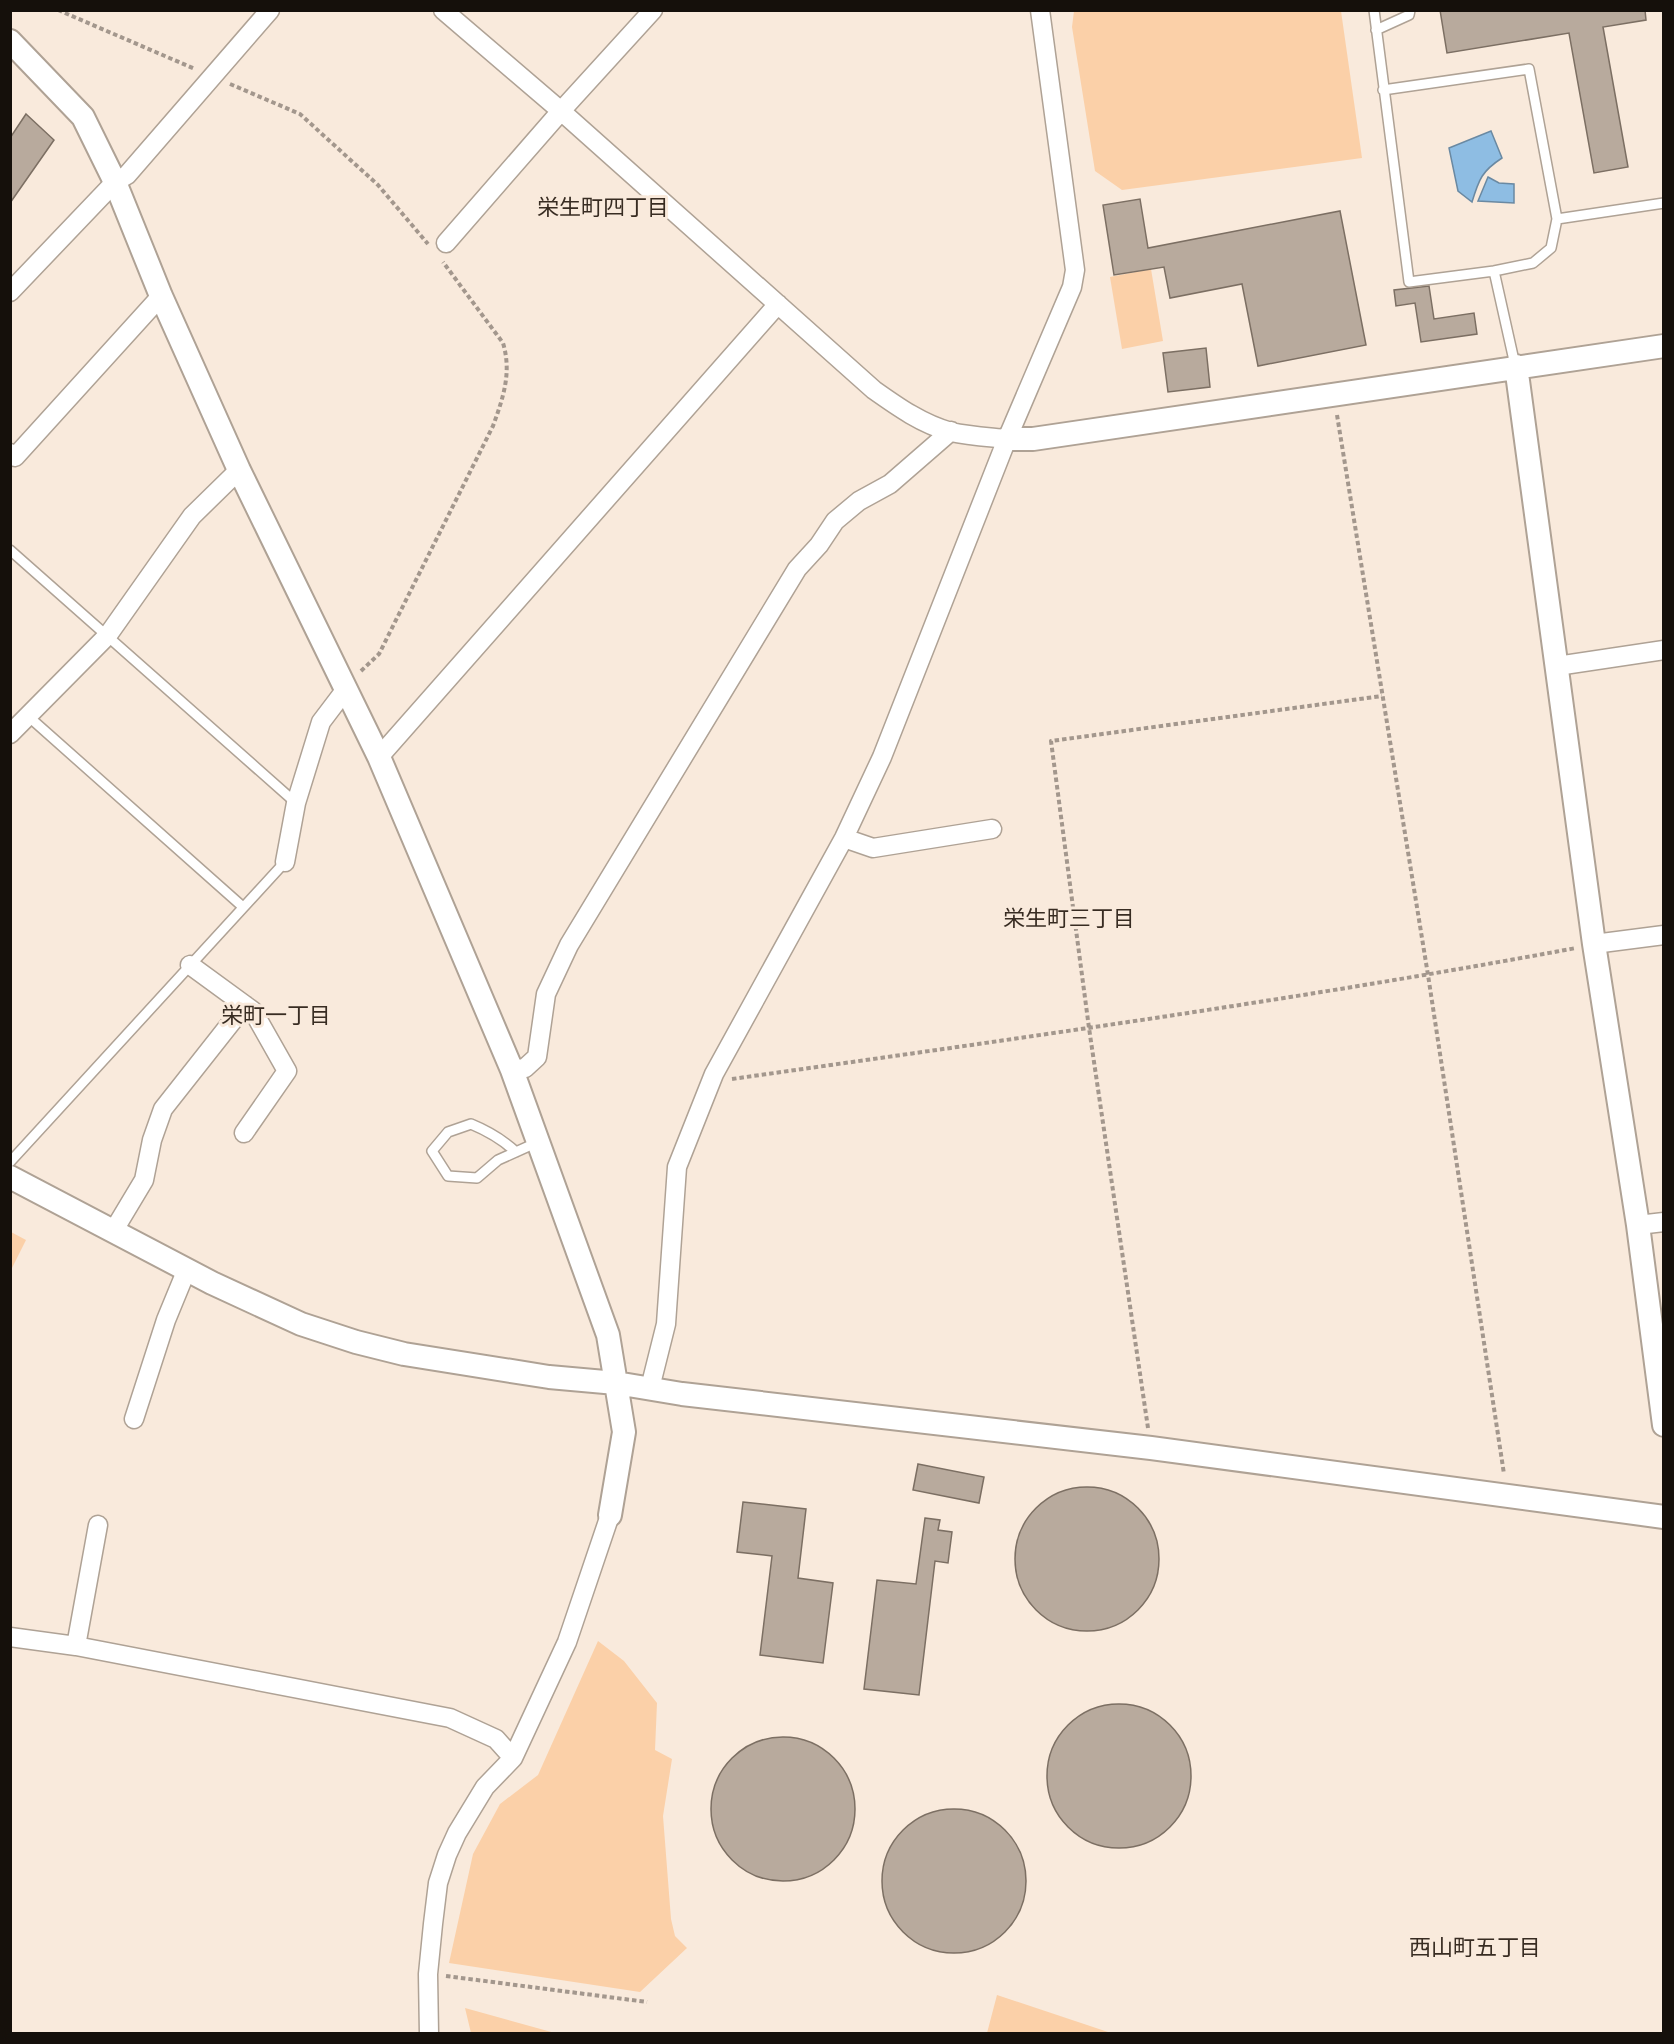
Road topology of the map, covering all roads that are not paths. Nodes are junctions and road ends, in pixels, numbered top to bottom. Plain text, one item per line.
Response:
1 (270, 10) edge
2 (443, 10) edge
3 (653, 10) edge
4 (1040, 10) edge
5 (1374, 10) edge
6 (1410, 10) edge
7 (1376, 30) junction
8 (10, 41) edge
9 (1383, 90) junction
10 (561, 111) junction
11 (115, 182) junction
12 (1664, 203) edge
13 (1557, 219) junction
14 (439, 250) road end
15 (1494, 271) junction
16 (10, 292) edge
17 (161, 296) junction
18 (777, 304) junction
19 (1664, 346) edge
20 (1516, 366) junction
21 (951, 431) junction
22 (1006, 439) junction
23 (10, 453) edge
24 (239, 470) junction
25 (10, 550) edge
26 (108, 635) junction
27 (1664, 650) edge
28 (1557, 666) junction
29 (349, 684) junction
30 (28, 716) junction
31 (10, 734) edge
32 (379, 757) junction
33 (296, 803) junction
34 (992, 829) dead end
35 (844, 838) junction
36 (285, 862) joint
37 (243, 907) junction
38 (1664, 935) edge
39 (1594, 944) junction
40 (190, 965) junction
41 (245, 1005) junction
42 (512, 1070) junction
43 (244, 1133) dead end
44 (538, 1142) junction
45 (516, 1152) junction
46 (10, 1162) edge
47 (10, 1177) edge
48 (1664, 1222) edge
49 (1638, 1225) junction
50 (114, 1230) junction
51 (187, 1269) junction
52 (616, 1383) junction
53 (650, 1388) junction
54 (134, 1419) dead end
55 (1664, 1425) edge
56 (610, 1515) joint
57 (1664, 1517) edge
58 (98, 1525) dead end
59 (10, 1637) edge
60 (76, 1646) junction
61 (513, 1758) junction
62 (429, 2034) edge

1 - 11 street
2 - 10 street
3 - 10 street
4 - 22 street
5 - 7 lane
6 - 7 lane
7 - 9 lane
8 - 11 street
9 - 13 lane
9 - 15 lane
10 - 14 street
10 - 18 street
11 - 16 street
11 - 17 street
12 - 13 lane
13 - 15 lane
15 - 20 lane
17 - 23 street
17 - 24 street
18 - 21 street
18 - 32 street
19 - 20 street
20 - 22 street
20 - 28 street
21 - 22 street
21 - 42 street
22 - 35 street
24 - 26 street
24 - 29 street
25 - 26 lane
26 - 30 street
26 - 33 lane
27 - 28 street
28 - 39 street
29 - 32 street
29 - 33 street
30 - 31 street
30 - 37 lane
32 - 42 street
33 - 36 street
34 - 35 street
35 - 53 street
36 - 37 lane
37 - 40 lane
38 - 39 street
39 - 49 street
40 - 41 street
40 - 46 lane
41 - 43 street
41 - 50 street
42 - 44 street
44 - 45 lane
44 - 52 street
45 - 45 lane
47 - 50 street
48 - 49 street
49 - 55 street
50 - 51 street
51 - 52 street
51 - 54 street
52 - 53 street
52 - 56 street
53 - 57 street
56 - 61 street
58 - 60 street
59 - 60 street
60 - 61 street
61 - 62 street

